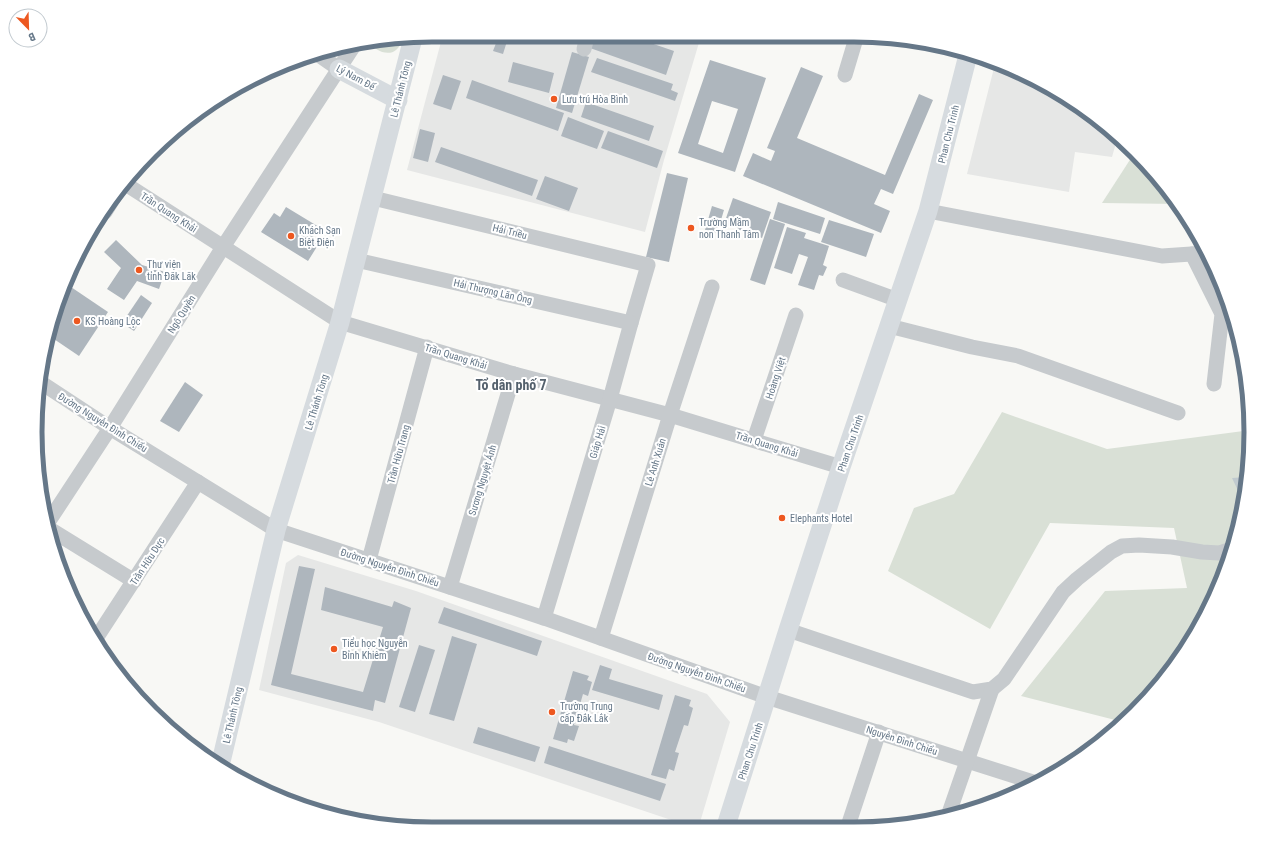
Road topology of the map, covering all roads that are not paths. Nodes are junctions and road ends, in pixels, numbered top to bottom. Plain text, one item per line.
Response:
1 (855, 42) edge
2 (412, 43) edge
3 (351, 50) edge
4 (323, 58) edge
5 (967, 59) edge
6 (339, 69) junction
7 (845, 75) dead end
8 (398, 100) junction
9 (130, 187) edge
10 (372, 198) junction
11 (928, 211) junction
12 (223, 247) junction
13 (1199, 253) edge
14 (356, 260) junction
15 (648, 265) joint
16 (843, 280) dead end
17 (712, 287) dead end
18 (898, 300) junction
19 (796, 315) dead end
20 (340, 322) junction
21 (631, 323) junction
22 (889, 326) junction
23 (427, 347) junction
24 (514, 374) junction
25 (1214, 384) dead end
26 (45, 385) edge
27 (610, 399) junction
28 (1178, 413) dead end
29 (670, 415) junction
30 (110, 428) junction
31 (754, 440) junction
32 (841, 467) junction
33 (198, 482) junction
34 (51, 517) edge
35 (276, 530) junction
36 (55, 532) edge
37 (1225, 551) edge
38 (369, 560) junction
39 (134, 581) junction
40 (450, 587) junction
41 (544, 618) junction
42 (788, 630) junction
43 (99, 635) edge
44 (600, 638) junction
45 (992, 689) junction
46 (767, 697) junction
47 (879, 732) junction
48 (221, 760) edge
49 (966, 761) junction
50 (1029, 781) edge
51 (950, 810) edge
52 (727, 822) edge
53 (849, 822) edge

1 - 7 street
2 - 8 main road, Lê Thánh Tông
3 - 6 street, Ngô Quyền
4 - 6 street, Lý Nam Đế
5 - 11 main road, Phan Chu Trinh
6 - 8 main road, Lý Nam Đế
6 - 12 street, Ngô Quyền
8 - 10 main road, Lê Thánh Tông
9 - 12 street, Trần Quang Khải
10 - 14 main road, Lê Thánh Tông
10 - 15 street, Hải Triều
11 - 13 street
11 - 18 main road, Phan Chu Trinh
12 - 20 street, Trần Quang Khải
12 - 30 street, Ngô Quyền
13 - 25 street
14 - 20 main road, Lê Thánh Tông
14 - 21 street, Hải Thượng Lãn Ông
15 - 21 street, Giáp Hải
16 - 18 street
17 - 29 street, Lê Anh Xuân
18 - 22 main road, Phan Chu Trinh
19 - 31 street, Hoàng Việt
20 - 23 street, Trần Quang Khải
20 - 35 main road, Lê Thánh Tông
21 - 27 street, Giáp Hải
22 - 28 street
22 - 32 main road, Phan Chu Trinh
23 - 24 street, Trần Quang Khải
23 - 38 street, Trần Hữu Trang
24 - 27 street, Trần Quang Khải
24 - 40 street, Sương Nguyệt Ánh
26 - 30 street, Đường Nguyễn Đình Chiểu
27 - 29 street, Trần Quang Khải
27 - 41 street, Giáp Hải
29 - 31 street, Trần Quang Khải
29 - 44 street, Lê Anh Xuân
30 - 33 street, Đường Nguyễn Đình Chiểu
30 - 34 street, Ngô Quyền
31 - 32 street, Trần Quang Khải
32 - 42 main road, Phan Chu Trinh
33 - 35 street, Đường Nguyễn Đình Chiểu
33 - 39 street, Trần Hữu Dực
35 - 38 street, Đường Nguyễn Đình Chiểu
35 - 48 main road, Lê Thánh Tông
36 - 39 street
37 - 45 street
38 - 40 street, Đường Nguyễn Đình Chiểu
39 - 43 street, Trần Hữu Dực
40 - 41 street, Đường Nguyễn Đình Chiểu
41 - 44 street, Đường Nguyễn Đình Chiểu
42 - 45 street
42 - 46 main road, Phan Chu Trinh
44 - 46 street, Đường Nguyễn Đình Chiểu
45 - 49 street
46 - 47 street, Nguyễn Đình Chiểu
46 - 52 main road, Phan Chu Trinh
47 - 49 street, Nguyễn Đình Chiểu
47 - 53 street
49 - 50 street, Nguyễn Đình Chiểu
49 - 51 street

